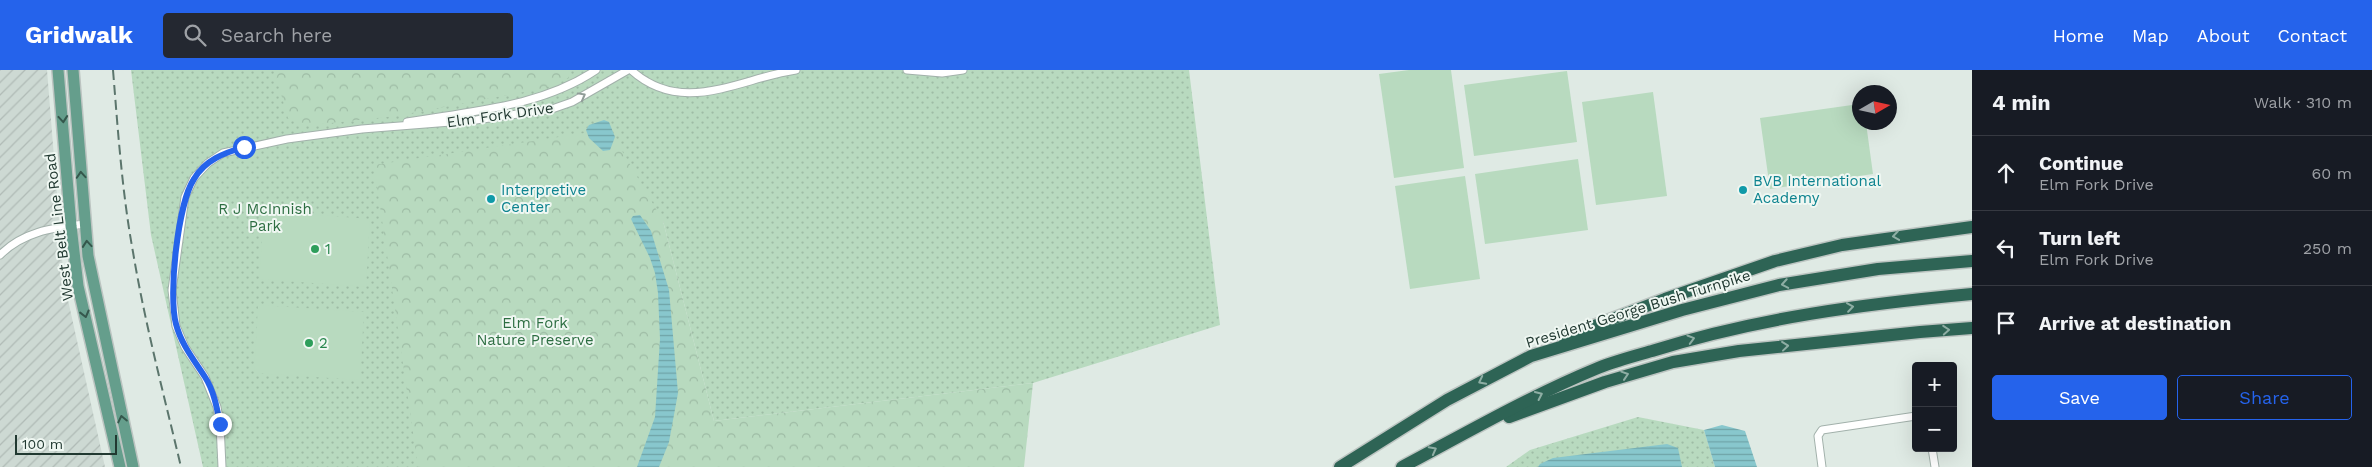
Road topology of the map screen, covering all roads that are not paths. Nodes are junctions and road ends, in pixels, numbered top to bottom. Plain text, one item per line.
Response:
1 (58, 70) edge
2 (73, 70) edge
3 (596, 70) edge
4 (630, 70) edge
5 (796, 70) edge
6 (907, 70) edge
7 (964, 70) edge
8 (362, 129) junction
9 (85, 224) junction
10 (71, 226) junction
11 (1972, 227) edge
12 (0, 255) edge
13 (1972, 261) edge
14 (1972, 294) edge
15 (1972, 328) edge
16 (1531, 356) junction
17 (1912, 417) edge
18 (1464, 434) junction
19 (1933, 452) edge
20 (120, 467) edge
21 (133, 467) edge
22 (222, 467) edge
23 (1340, 467) edge
24 (1402, 467) edge
25 (1822, 467) edge
26 (1935, 467) edge

1 -> 10 main road, West Belt Line Road
9 -> 2 main road, West Belt Line Road
3 - 8 street, Elm Fork Drive
4 - 5 street
8 -> 4 street, Elm Fork Drive
6 - 7 street
8 - 22 street, Elm Fork Drive
9 - 10 street
21 -> 9 main road, West Belt Line Road
10 - 12 street
10 -> 20 main road, West Belt Line Road
11 -> 16 highway
13 -> 16 highway, President George Bush Turnpike
18 -> 14 highway
18 -> 15 highway
16 -> 23 highway, President George Bush Turnpike
17 - 25 street
24 -> 18 highway
19 - 26 street

